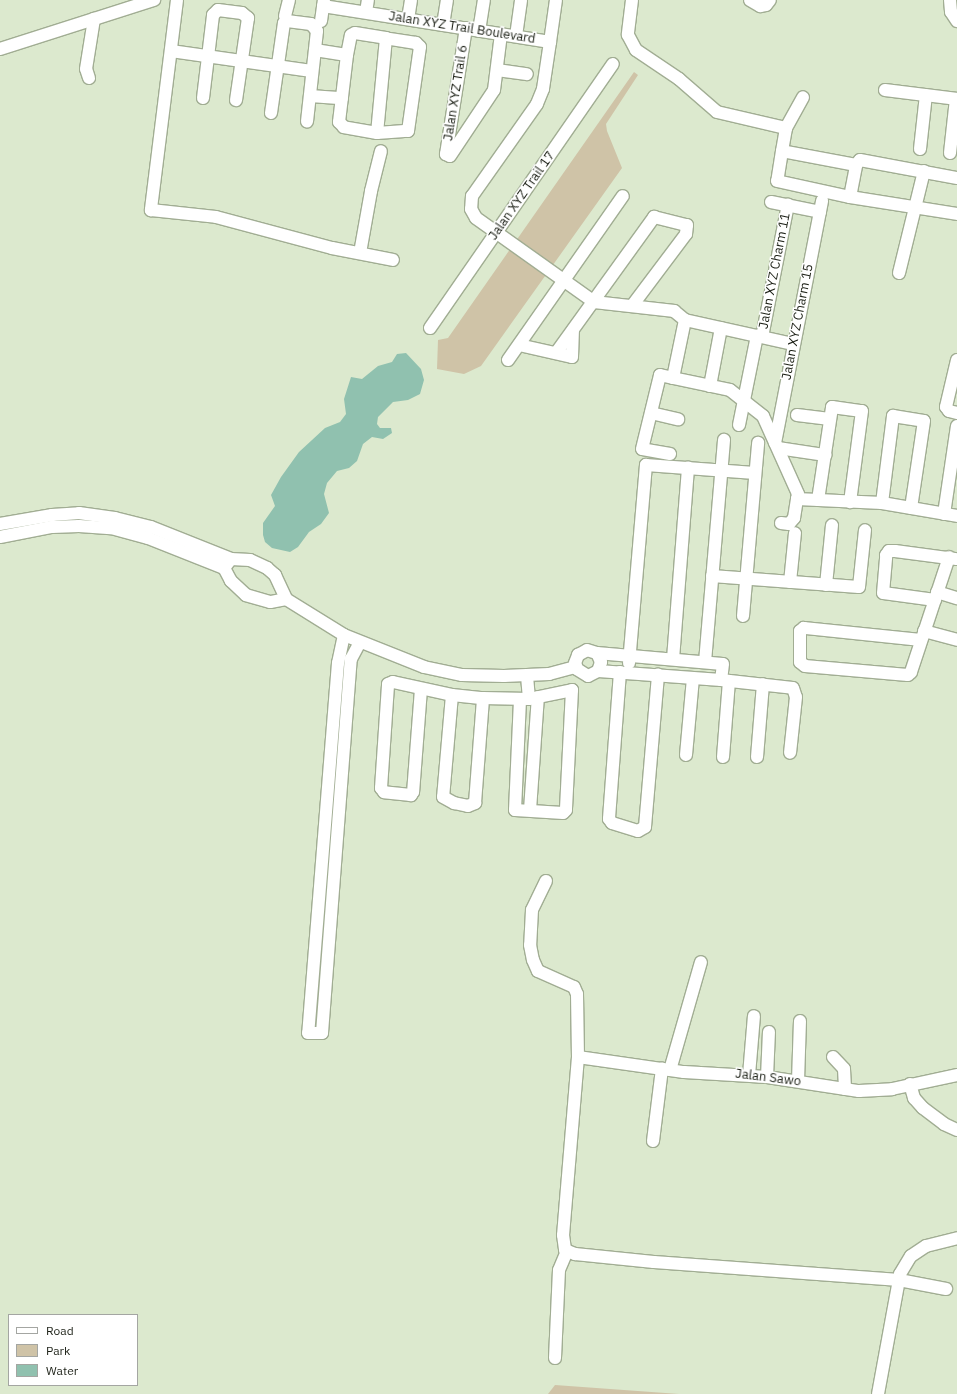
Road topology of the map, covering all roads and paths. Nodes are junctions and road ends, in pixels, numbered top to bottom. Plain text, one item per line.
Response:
1 (154, 0) edge
2 (177, 0) edge
3 (289, 0) edge
4 (368, 0) edge
5 (411, 0) edge
6 (447, 0) edge
7 (484, 0) edge
8 (521, 0) edge
9 (632, 0) edge
10 (750, 0) edge
11 (770, 0) edge
12 (950, 0) edge
13 (557, 1) edge
14 (324, 3) edge
15 (362, 8) edge
16 (285, 16) dead end
17 (408, 19) junction
18 (94, 20) junction
19 (321, 21) dead end
20 (957, 21) edge
21 (443, 25) junction
22 (466, 28) junction
23 (479, 30) junction
24 (502, 34) junction
25 (516, 36) junction
26 (386, 38) junction
27 (550, 42) junction
28 (0, 49) edge
29 (315, 50) junction
30 (173, 51) junction
31 (347, 55) junction
32 (208, 56) junction
33 (241, 61) junction
34 (613, 64) dead end
35 (279, 66) junction
36 (312, 70) junction
37 (497, 70) junction
38 (526, 74) dead end
39 (89, 78) dead end
40 (885, 90) dead end
41 (926, 95) junction
42 (310, 96) junction
43 (803, 97) dead end
44 (203, 98) dead end
45 (342, 98) junction
46 (957, 99) edge
47 (236, 100) dead end
48 (956, 112) edge
49 (271, 113) dead end
50 (307, 121) dead end
51 (786, 128) junction
52 (377, 133) junction
53 (920, 149) dead end
54 (381, 151) dead end
55 (782, 151) junction
56 (950, 153) dead end
57 (856, 165) junction
58 (924, 171) junction
59 (957, 178) edge
60 (623, 196) dead end
61 (850, 197) junction
62 (771, 202) dead end
63 (788, 206) junction
64 (821, 206) joint
65 (914, 209) junction
66 (957, 214) edge
67 (496, 232) junction
68 (360, 253) junction
69 (393, 260) dead end
70 (899, 273) dead end
71 (564, 281) junction
72 (594, 302) junction
73 (632, 306) junction
74 (686, 320) junction
75 (430, 328) dead end
76 (721, 328) junction
77 (759, 336) junction
78 (793, 344) junction
79 (518, 345) junction
80 (508, 360) dead end
81 (957, 360) edge
82 (673, 378) junction
83 (710, 386) junction
84 (744, 400) junction
85 (651, 413) junction
86 (957, 413) edge
87 (798, 415) dead end
88 (678, 419) dead end
89 (830, 419) junction
90 (739, 425) dead end
91 (957, 426) edge
92 (724, 440) dead end
93 (758, 443) dead end
94 (776, 445) junction
95 (670, 454) dead end
96 (825, 455) junction
97 (688, 468) junction
98 (721, 470) junction
99 (755, 473) junction
100 (797, 499) junction
101 (818, 500) junction
102 (850, 502) junction
103 (882, 503) junction
104 (910, 508) junction
105 (944, 514) junction
106 (957, 516) edge
107 (781, 523) dead end
108 (0, 524) edge
109 (832, 525) dead end
110 (865, 530) dead end
111 (795, 533) dead end
112 (0, 537) edge
113 (953, 558) edge
114 (228, 564) junction
115 (712, 576) junction
116 (746, 579) junction
117 (790, 582) junction
118 (826, 585) junction
119 (936, 596) junction
120 (957, 598) edge
121 (286, 599) junction
122 (743, 616) dead end
123 (344, 635) junction
124 (923, 635) junction
125 (957, 640) edge
126 (360, 642) junction
127 (597, 653) junction
128 (630, 656) junction
129 (672, 659) junction
130 (706, 662) junction
131 (338, 663) junction
132 (350, 664) junction
133 (576, 667) junction
134 (598, 671) junction
135 (624, 673) junction
136 (658, 675) junction
137 (527, 676) junction
138 (694, 678) junction
139 (725, 681) junction
140 (763, 684) junction
141 (421, 689) junction
142 (452, 695) junction
143 (483, 698) junction
144 (529, 698) junction
145 (790, 753) dead end
146 (686, 755) dead end
147 (723, 757) dead end
148 (757, 757) dead end
149 (530, 810) junction
150 (546, 880) dead end
151 (701, 962) dead end
152 (754, 1016) dead end
153 (800, 1020) dead end
154 (769, 1032) dead end
155 (578, 1057) junction
156 (833, 1057) dead end
157 (666, 1069) junction
158 (749, 1075) junction
159 (957, 1075) edge
160 (767, 1077) junction
161 (798, 1081) junction
162 (910, 1084) junction
163 (845, 1088) junction
164 (957, 1130) edge
165 (653, 1141) dead end
166 (957, 1238) edge
167 (567, 1251) junction
168 (898, 1280) junction
169 (946, 1289) dead end
170 (555, 1358) dead end
171 (878, 1394) edge

1 - 18 street
2 - 30 street
3 - 16 street
4 - 15 street
5 - 17 street
6 - 21 street
7 - 23 street
8 - 25 street
9 - 51 street
10 - 11 street
12 - 20 street
13 - 27 street
14 - 15 street, Jalan XYZ Trail Boulevard
14 - 19 street
15 - 17 street, Jalan XYZ Trail Boulevard
17 - 21 street, Jalan XYZ Trail Boulevard
18 - 28 street
18 - 39 street
21 - 22 street, Jalan XYZ Trail Boulevard
22 - 23 street, Jalan XYZ Trail Boulevard
22 - 37 street, Jalan XYZ Trail 6
23 - 24 street, Jalan XYZ Trail Boulevard
24 - 25 street, Jalan XYZ Trail Boulevard
24 - 37 street
25 - 27 street, Jalan XYZ Trail Boulevard
26 - 31 street
26 - 52 street
26 - 52 street
27 - 67 street, Jalan XYZ Trail Boulevard
29 - 31 street
29 - 35 street
29 - 36 street
30 - 32 street
30 - 68 street
31 - 45 street
32 - 33 street
32 - 33 street
32 - 44 street
33 - 35 street
33 - 47 street
34 - 67 street, Jalan XYZ Trail 17
35 - 36 street
35 - 49 street
36 - 42 street
37 - 38 street
40 - 41 street
41 - 46 street
41 - 53 street
42 - 45 street
42 - 50 street
43 - 51 street
45 - 52 street
46 - 48 street
48 - 56 street
51 - 55 street
54 - 68 street
55 - 57 street
55 - 61 street
57 - 58 street
57 - 61 street
58 - 59 street
58 - 65 street
60 - 71 street
61 - 65 street
62 - 63 street, Jalan XYZ Charm 11
63 - 64 street, Jalan XYZ Charm 11
63 - 77 street, Jalan XYZ Charm 11
64 - 78 street, Jalan XYZ Charm 15
65 - 66 street
65 - 70 street
67 - 71 street, Jalan XYZ Trail Boulevard
67 - 75 street, Jalan XYZ Trail 17
68 - 69 street
71 - 72 street, Jalan XYZ Trail Boulevard
71 - 79 street
72 - 73 street
72 - 73 street
72 - 79 street
73 - 74 street
74 - 76 street
74 - 82 street
76 - 77 street
76 - 83 street
77 - 78 street
77 - 84 street, Jalan XYZ Charm 11
78 - 94 street, Jalan XYZ Charm 15
79 - 80 street
81 - 86 street
82 - 83 street
82 - 85 street
83 - 84 street
84 - 90 street, Jalan XYZ Charm 11
84 - 94 street
85 - 88 street
85 - 95 street
87 - 89 street
89 - 96 street
89 - 102 street
91 - 105 street
92 - 98 street
93 - 99 street
94 - 96 street
94 - 100 street
96 - 101 street
97 - 98 street
97 - 128 street
97 - 129 street
98 - 99 street
98 - 115 street
99 - 116 street
100 - 101 street
100 - 107 street
101 - 102 street
102 - 103 street
103 - 104 street
103 - 104 street
104 - 105 street
105 - 106 street
108 - 114 street
109 - 118 street
110 - 118 street
111 - 117 street
112 - 114 street
113 - 119 street
113 - 119 street
114 - 121 street
114 - 121 street
115 - 116 street
115 - 130 street
116 - 117 street
116 - 122 street
117 - 118 street
119 - 120 street
119 - 124 street
121 - 123 street
123 - 126 street
123 - 131 street
124 - 124 street
124 - 125 street
126 - 132 street
126 - 137 street
127 - 128 street
127 - 133 street
127 - 134 street
128 - 129 street
128 - 135 street
129 - 130 street
130 - 139 street
131 - 132 street
131 - 132 street
133 - 134 street
133 - 137 street
134 - 135 street
135 - 136 street
135 - 136 street
136 - 138 street
137 - 144 street
138 - 139 street
138 - 146 street
139 - 140 street
139 - 147 street
140 - 145 street
140 - 148 street
141 - 141 street
141 - 142 street
142 - 143 street
142 - 143 street
143 - 144 street
144 - 149 street
144 - 149 street
144 - 149 street
150 - 155 street
151 - 157 street
152 - 158 street
153 - 161 street
154 - 160 street
155 - 157 street, Jalan Sawo
155 - 167 street
156 - 163 street
157 - 158 street, Jalan Sawo
157 - 165 street
158 - 160 street, Jalan Sawo
159 - 162 street, Jalan Sawo
160 - 161 street, Jalan Sawo
161 - 163 street, Jalan Sawo
162 - 163 street, Jalan Sawo
162 - 164 street
166 - 168 street
167 - 168 street
167 - 170 street
168 - 169 street
168 - 171 street

